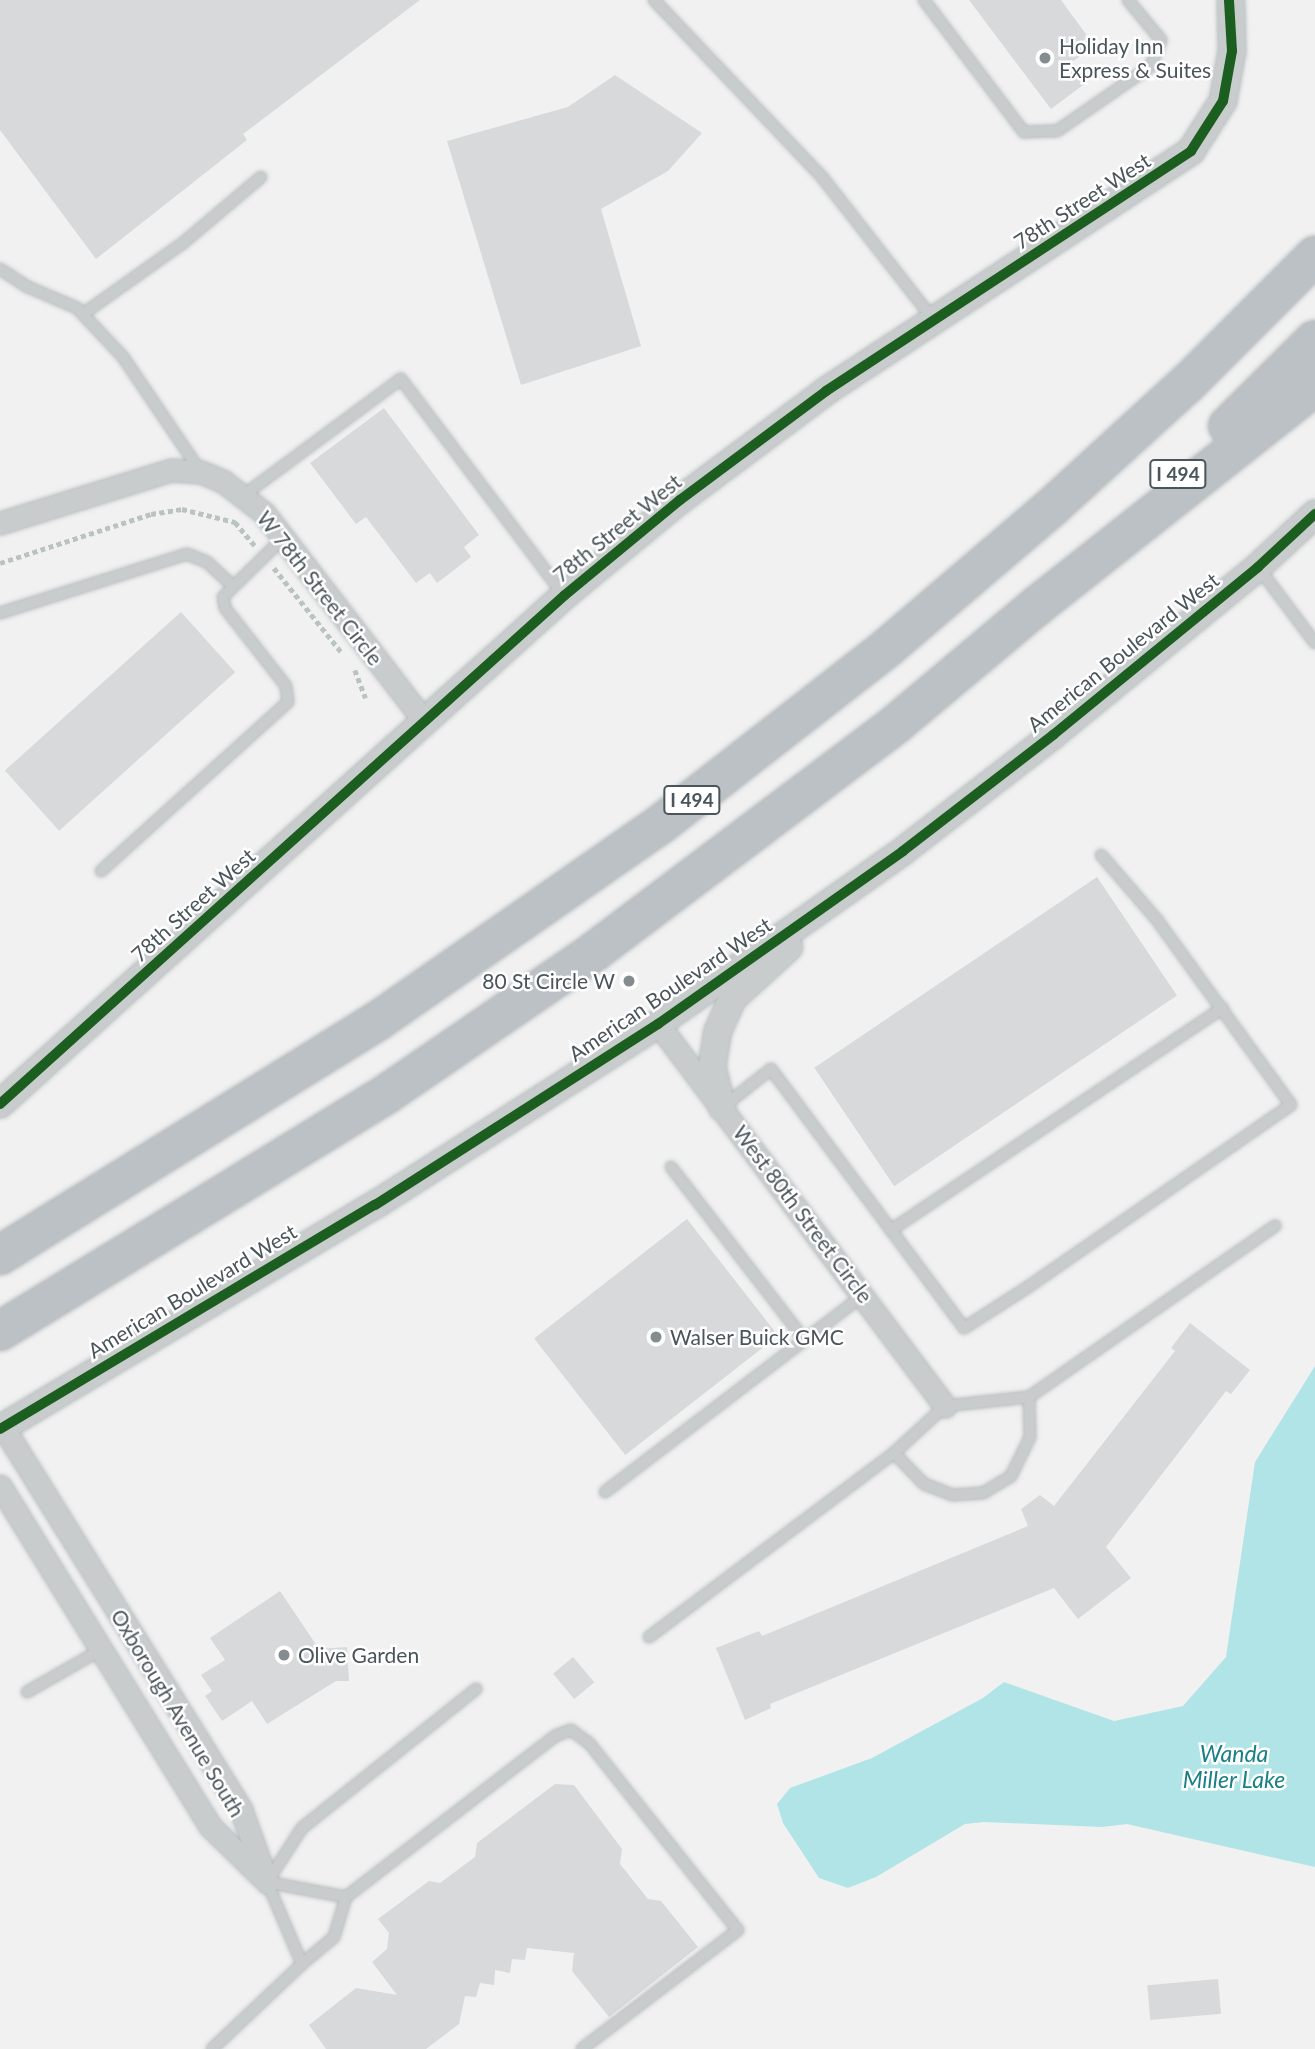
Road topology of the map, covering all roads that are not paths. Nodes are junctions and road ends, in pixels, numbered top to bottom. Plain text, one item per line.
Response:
1 (654, 0) edge
2 (924, 0) edge
3 (1128, 0) edge
4 (1234, 1) edge
5 (261, 177) dead end
6 (1315, 256) edge
7 (0, 269) edge
8 (83, 314) junction
9 (934, 320) junction
10 (1315, 340) edge
11 (1315, 386) edge
12 (201, 472) junction
13 (244, 495) junction
14 (1315, 514) edge
15 (0, 523) edge
16 (283, 538) junction
17 (1258, 567) junction
18 (231, 584) junction
19 (565, 595) junction
20 (1038, 605) junction
21 (0, 613) edge
22 (1315, 643) edge
23 (424, 721) junction
24 (1101, 855) dead end
25 (880, 867) junction
26 (101, 872) dead end
27 (1223, 1008) junction
28 (658, 1024) junction
29 (0, 1104) edge
30 (722, 1107) junction
31 (671, 1167) dead end
32 (1275, 1226) dead end
33 (891, 1230) junction
34 (0, 1255) edge
35 (865, 1295) junction
36 (0, 1331) edge
37 (804, 1339) junction
38 (1029, 1397) junction
39 (944, 1406) junction
40 (2, 1428) edge
41 (894, 1453) junction
42 (0, 1486) edge
43 (605, 1492) dead end
44 (649, 1637) dead end
45 (104, 1648) junction
46 (476, 1689) dead end
47 (27, 1692) dead end
48 (267, 1882) junction
49 (346, 1896) junction
50 (302, 1964) junction
51 (212, 2049) edge
52 (582, 2049) edge

1 - 9 lane
2 - 3 lane
4 - 9 street, 78th Street West
5 - 8 lane
6 - 34 highway, I 494
7 - 8 lane
8 - 12 lane
9 - 19 street, 78th Street West
10 - 20 highway, I 494
11 - 20 highway
12 - 13 street, W 78th Street Circle
12 - 15 street, W 78th Street Circle
13 - 16 street, W 78th Street Circle
13 - 19 lane
14 - 17 street, American Boulevard West
16 - 18 lane
16 - 23 street, W 78th Street Circle
17 - 22 lane
17 - 25 street, American Boulevard West
18 - 21 lane
18 - 26 lane
19 - 23 street, 78th Street West
20 - 36 highway, I 494
23 - 29 street, 78th Street West
24 - 27 lane
25 - 28 street, American Boulevard West
25 - 30 street
27 - 33 lane
27 - 33 lane
28 - 30 street, West 80th Street Circle
28 - 40 street, American Boulevard West
30 - 33 lane
30 - 35 street, West 80th Street Circle
31 - 37 lane
32 - 38 lane
35 - 37 lane
35 - 39 street, West 80th Street Circle
37 - 43 lane
38 - 39 lane
38 - 41 lane
39 - 41 lane
40 - 48 street, Oxborough Avenue South
41 - 44 lane
42 - 45 street, Oxborough Avenue South
45 - 47 lane
45 - 48 street, Oxborough Avenue South
46 - 48 lane
48 - 49 lane
48 - 50 lane
49 - 50 lane
49 - 52 lane
50 - 51 lane

